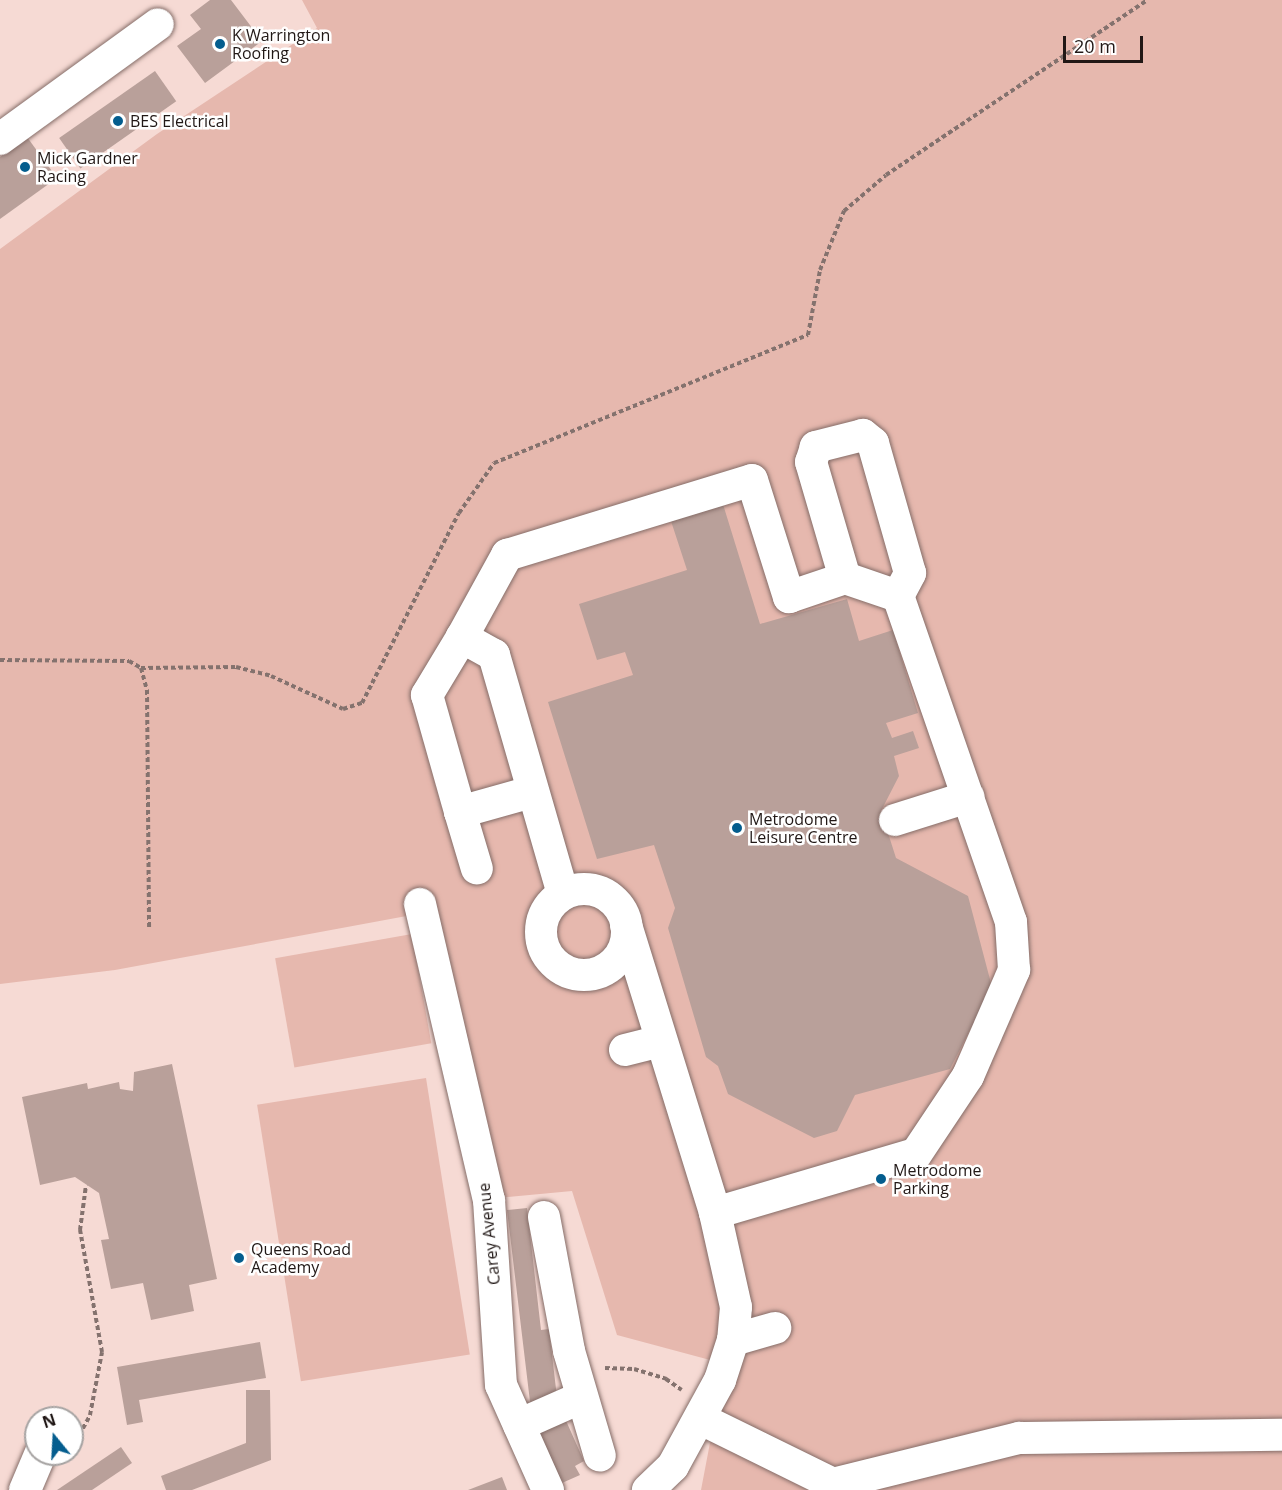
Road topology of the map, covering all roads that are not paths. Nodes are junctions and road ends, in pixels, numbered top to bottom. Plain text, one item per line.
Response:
1 (158, 24) dead end
2 (0, 139) edge
3 (845, 579) junction
4 (898, 596) junction
5 (462, 637) junction
6 (531, 792) junction
7 (968, 797) junction
8 (460, 812) junction
9 (895, 820) dead end
10 (477, 869) dead end
11 (563, 894) junction
12 (420, 904) dead end
13 (626, 925) junction
14 (601, 971) junction
15 (651, 1010) junction
16 (662, 1041) junction
17 (625, 1050) dead end
18 (714, 1213) junction
19 (544, 1217) dead end
20 (775, 1328) dead end
21 (733, 1340) junction
22 (577, 1386) junction
23 (704, 1413) junction
24 (519, 1425) junction
25 (1282, 1436) edge
26 (600, 1456) dead end
27 (35, 1466) edge
28 (25, 1490) edge
29 (548, 1490) edge
30 (648, 1490) edge

1 - 2 street
3 - 4 street
3 - 4 street
3 - 5 street
4 - 7 street
5 - 6 street
5 - 8 street
6 - 8 street
6 - 11 street
7 - 9 street
7 - 18 street
8 - 10 street
11 - 13 street
11 - 14 street
12 - 24 street, Carey Avenue
13 - 14 street
13 - 15 street
14 - 15 street
15 - 16 street
16 - 17 street
16 - 18 street
18 - 21 street
19 - 22 street
20 - 21 street
21 - 23 street
22 - 24 street
22 - 26 street
23 - 25 street
23 - 30 street
24 - 29 street, Carey Avenue
27 - 28 street

